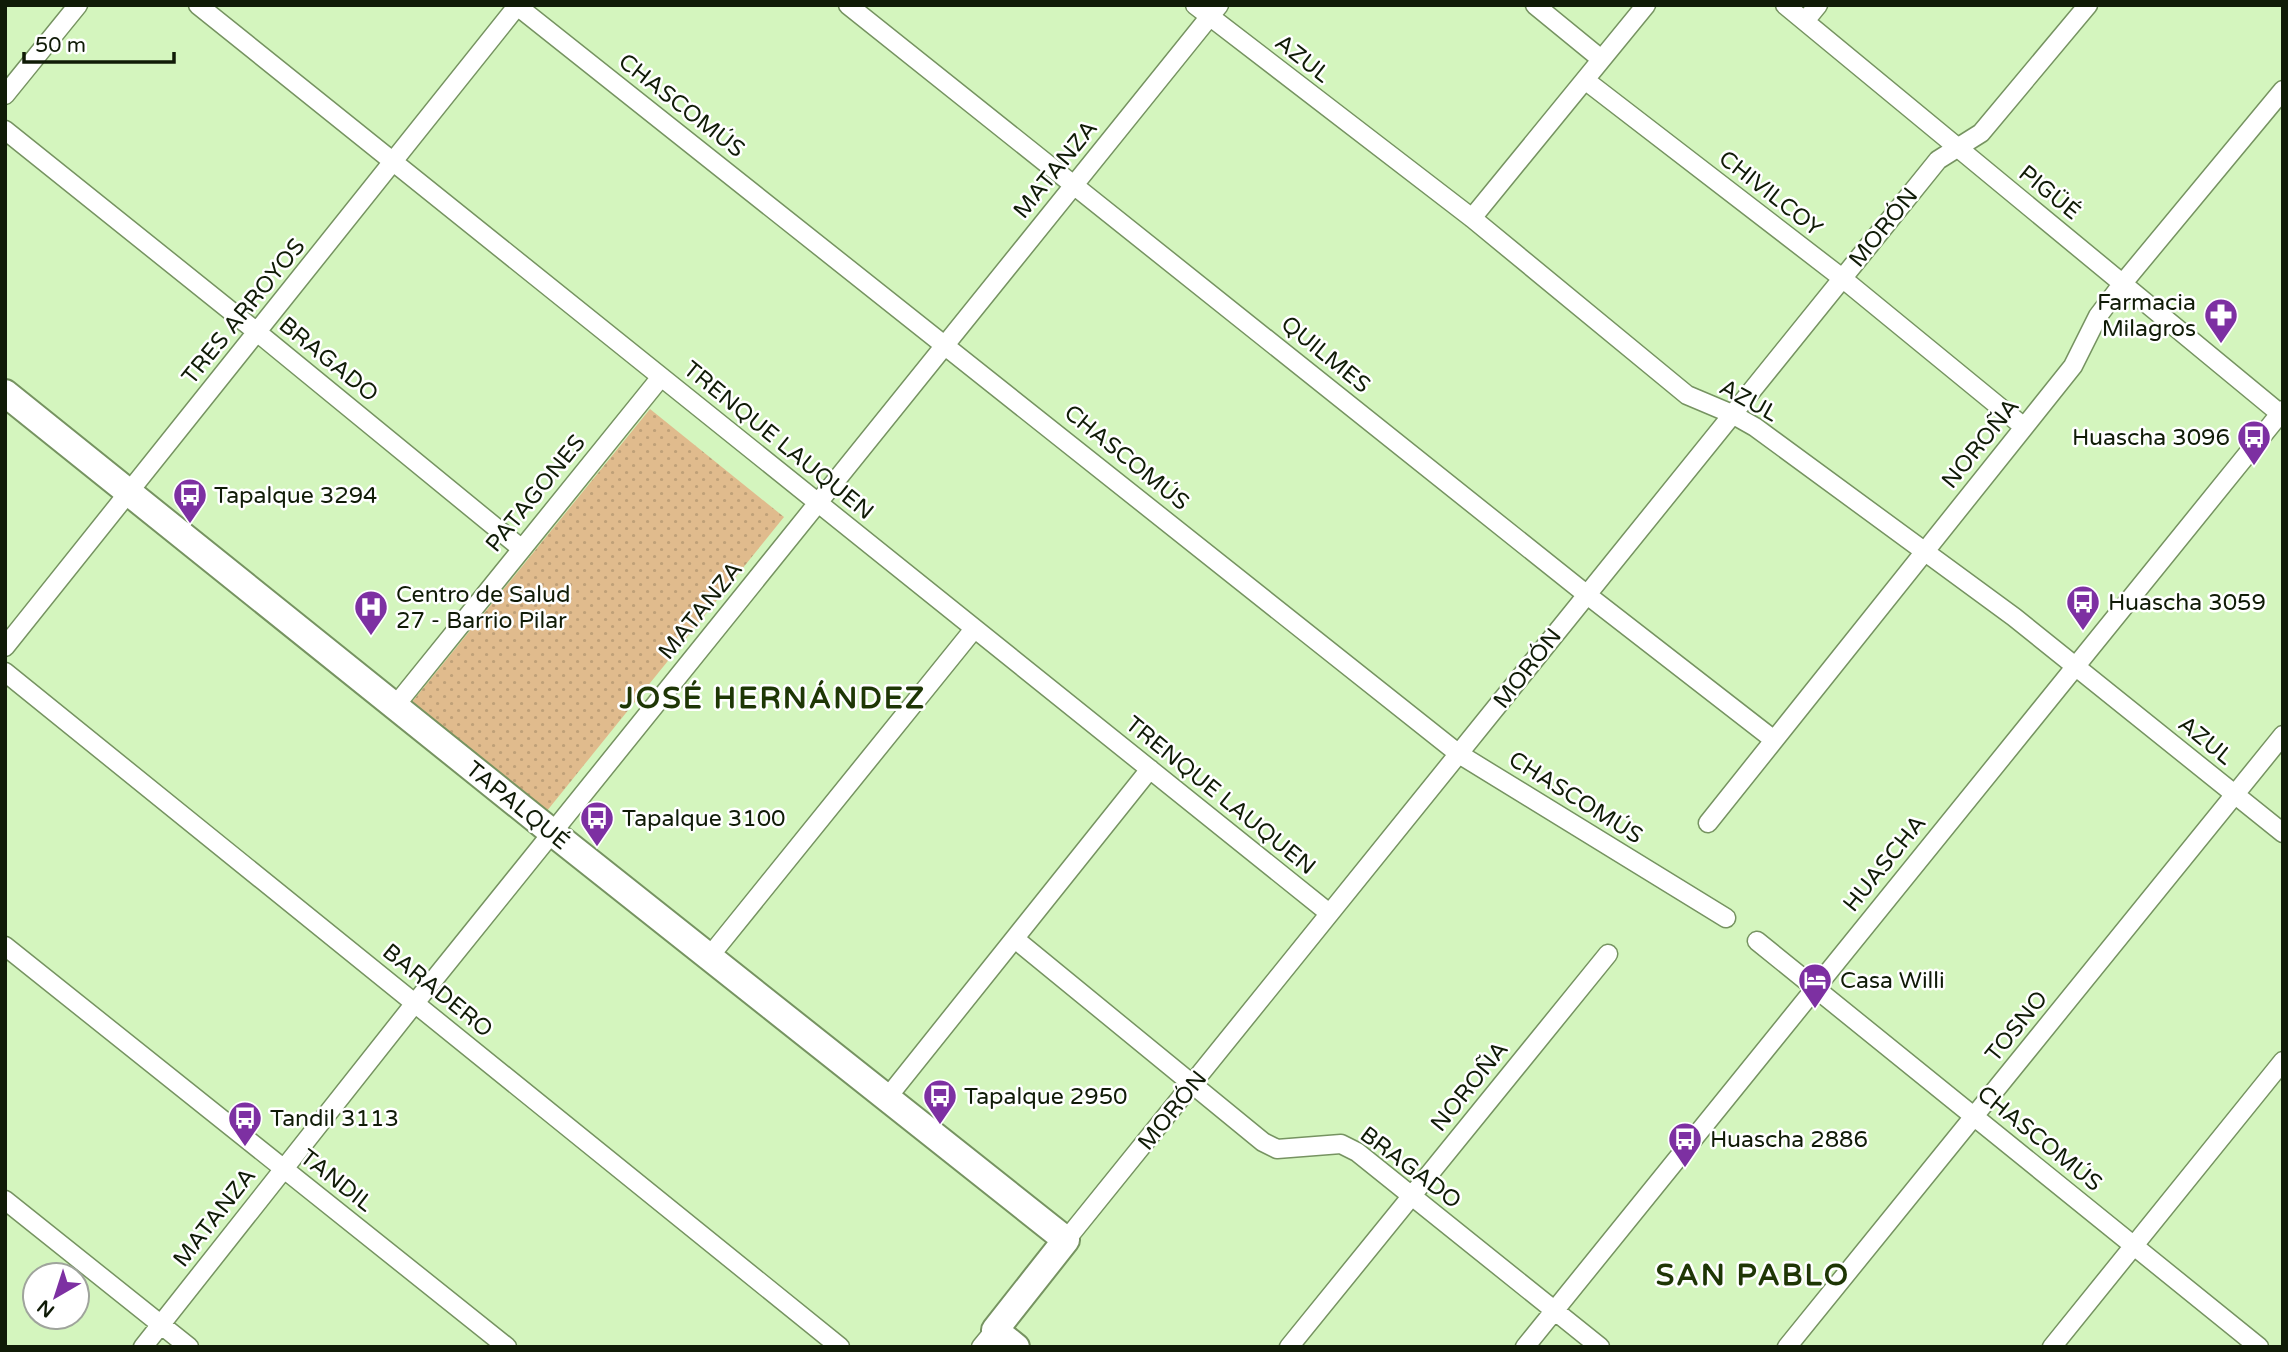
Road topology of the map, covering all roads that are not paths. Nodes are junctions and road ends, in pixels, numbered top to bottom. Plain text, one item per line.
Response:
1 (78, 5) edge
2 (198, 5) edge
3 (517, 5) edge
4 (848, 5) edge
5 (1195, 5) edge
6 (1535, 5) edge
7 (1646, 5) edge
8 (1786, 5) edge
9 (1818, 5) edge
10 (2088, 5) edge
11 (1214, 11) edge
12 (1805, 21) junction
13 (1601, 59) junction
14 (1584, 80) junction
15 (2283, 90) edge
16 (5, 95) edge
17 (5, 130) edge
18 (1956, 147) junction
19 (393, 162) junction
20 (1074, 185) junction
21 (1472, 218) junction
22 (1842, 278) junction
23 (2123, 283) junction
24 (257, 332) junction
25 (946, 344) junction
26 (661, 377) junction
27 (5, 393) edge
28 (2282, 413) edge
29 (1732, 414) junction
30 (2024, 427) junction
31 (129, 492) junction
32 (818, 502) junction
33 (522, 549) junction
34 (1924, 553) junction
35 (1587, 594) junction
36 (974, 629) junction
37 (5, 647) edge
38 (2075, 666) junction
39 (5, 672) edge
40 (395, 706) junction
41 (2283, 735) edge
42 (1774, 740) junction
43 (1460, 754) junction
44 (1150, 769) junction
45 (2235, 794) junction
46 (1708, 823) dead end
47 (553, 833) junction
48 (2283, 833) edge
49 (1329, 913) junction
50 (1726, 918) dead end
51 (1016, 939) junction
52 (1757, 941) dead end
53 (5, 946) edge
54 (1608, 954) dead end
55 (709, 957) junction
56 (1815, 987) junction
57 (415, 1003) junction
58 (2283, 1061) edge
59 (1192, 1085) junction
60 (887, 1098) junction
61 (1974, 1116) junction
62 (283, 1169) junction
63 (1412, 1196) junction
64 (5, 1200) edge
65 (1066, 1240) junction
66 (2134, 1245) junction
67 (1555, 1310) junction
68 (161, 1324) junction
69 (988, 1338) edge
70 (143, 1347) edge
71 (189, 1347) edge
72 (507, 1347) edge
73 (840, 1347) edge
74 (1016, 1347) edge
75 (1289, 1347) edge
76 (1525, 1347) edge
77 (1600, 1347) edge
78 (1787, 1347) edge
79 (2052, 1347) edge
80 (2259, 1347) edge

1 - 16 street
2 - 19 street, TRENQUE LAUQUEN
3 - 19 street, TRES ARROYOS
3 - 25 street, CHASCOMÚS
4 - 20 street, QUILMES
5 - 11 street, AZUL
6 - 13 street
7 - 13 street
8 - 12 street, PIGÜÉ
9 - 12 street
10 - 18 street, MORÓN
11 - 20 street, MATANZA
11 - 21 street, AZUL
12 - 18 street, PIGÜÉ
13 - 14 street
14 - 21 street
14 - 22 street, CHIVILCOY
15 - 23 street, NOROÑA
17 - 24 street, BRAGADO
18 - 22 street, MORÓN
18 - 23 street, PIGÜÉ
19 - 24 street, TRES ARROYOS
19 - 26 street, TRENQUE LAUQUEN
20 - 25 street, MATANZA
20 - 35 street, QUILMES
21 - 29 street, AZUL
22 - 29 street, MORÓN
22 - 30 street, CHIVILCOY
23 - 28 street, PIGÜÉ
23 - 30 street, NOROÑA
24 - 31 street, TRES ARROYOS
24 - 33 street, BRAGADO
25 - 32 street, MATANZA
25 - 43 street, CHASCOMÚS
26 - 32 street, TRENQUE LAUQUEN
26 - 33 street, PATAGONES
27 - 31 main road, TAPALQUÉ
28 - 38 street, HUASCHA
29 - 34 street, AZUL
29 - 35 street, MORÓN
30 - 34 street, NOROÑA
31 - 37 street, TRES ARROYOS
31 - 40 main road, TAPALQUÉ
32 - 36 street, TRENQUE LAUQUEN
32 - 47 street, MATANZA
33 - 40 street, PATAGONES
34 - 38 street, AZUL
34 - 42 street, NOROÑA
35 - 42 street, QUILMES
35 - 43 street, MORÓN
36 - 44 street, TRENQUE LAUQUEN
36 - 55 street
38 - 45 street, AZUL
38 - 56 street, HUASCHA
39 - 57 street, BARADERO
40 - 47 main road, TAPALQUÉ
41 - 45 street, TOSNO
42 - 46 street, NOROÑA
43 - 49 street, MORÓN
43 - 50 street, CHASCOMÚS
44 - 49 street, TRENQUE LAUQUEN
44 - 51 street
45 - 48 street, AZUL
45 - 61 street, TOSNO
47 - 55 main road, TAPALQUÉ
47 - 57 street, MATANZA
49 - 59 street, MORÓN
51 - 59 street, BRAGADO
51 - 60 street
52 - 56 street, CHASCOMÚS
53 - 62 street, TANDIL
54 - 63 street, NOROÑA
55 - 60 main road, TAPALQUÉ
56 - 61 street, CHASCOMÚS
56 - 67 street, HUASCHA
57 - 62 street, MATANZA
57 - 73 street, BARADERO
58 - 66 street
59 - 63 street, BRAGADO
59 - 65 street, MORÓN
60 - 65 main road, TAPALQUÉ
61 - 66 street, CHASCOMÚS
61 - 78 street, TOSNO
62 - 68 street, MATANZA
62 - 72 street, TANDIL
63 - 67 street, BRAGADO
63 - 75 street, NOROÑA
64 - 68 street
65 - 69 main road, MORÓN
66 - 79 street
66 - 80 street, CHASCOMÚS
67 - 76 street, HUASCHA
67 - 77 street, BRAGADO
68 - 70 street, MATANZA
68 - 71 street
69 - 74 main road

